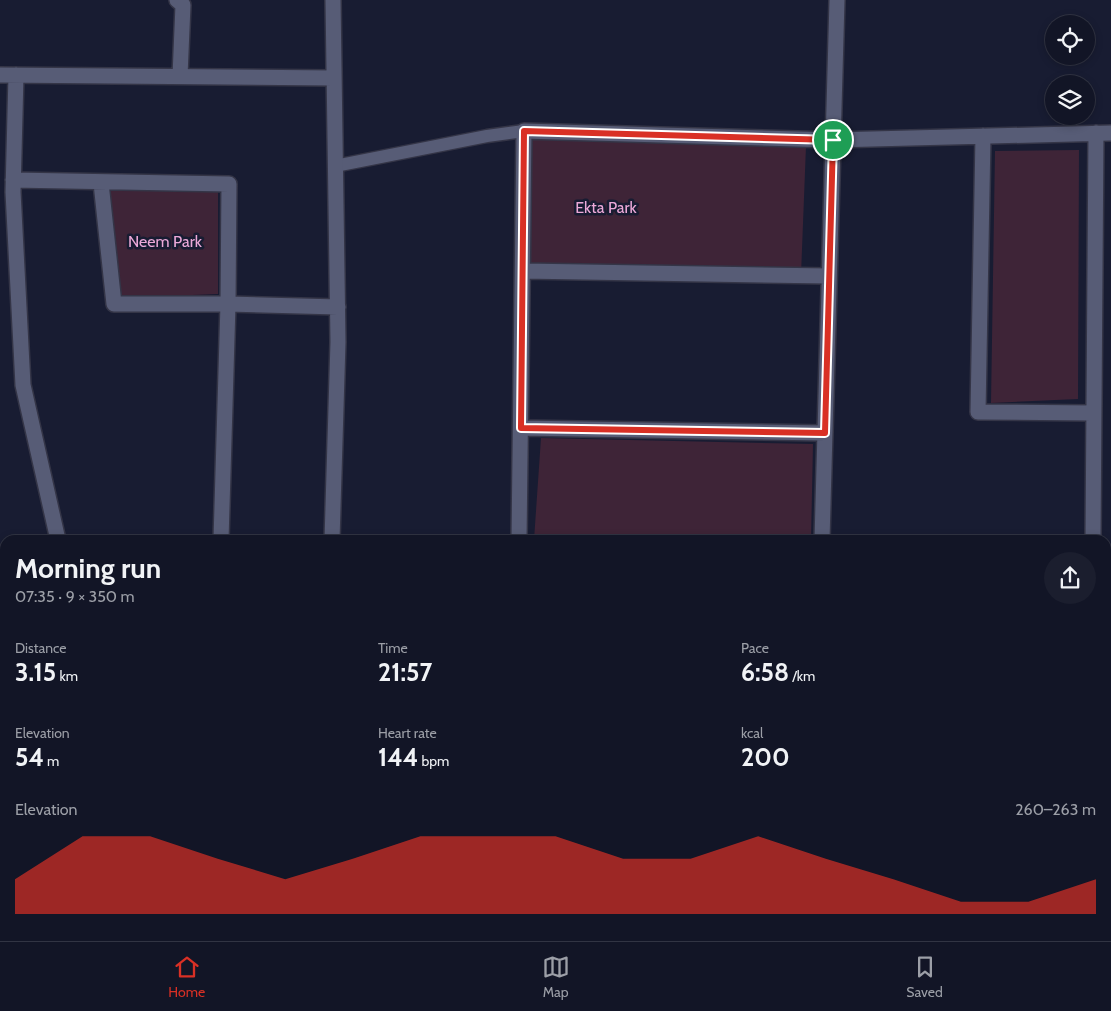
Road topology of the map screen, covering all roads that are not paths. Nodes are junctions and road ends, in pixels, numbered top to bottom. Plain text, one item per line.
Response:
1 (177, 0) edge
2 (333, 0) edge
3 (837, 0) edge
4 (0, 75) edge
5 (16, 75) junction
6 (180, 76) junction
7 (334, 78) junction
8 (524, 131) junction
9 (1104, 133) edge
10 (983, 136) junction
11 (833, 140) junction
12 (336, 166) junction
13 (101, 183) junction
14 (9, 188) edge
15 (523, 271) junction
16 (829, 276) junction
17 (228, 304) junction
18 (338, 307) junction
19 (1093, 413) junction
20 (521, 428) junction
21 (825, 433) junction
22 (57, 535) edge
23 (221, 535) edge
24 (332, 535) edge
25 (519, 535) edge
26 (822, 535) edge
27 (1093, 535) edge

1 - 6 street
2 - 7 street
3 - 11 street
4 - 5 street
5 - 6 street
5 - 14 street
6 - 7 street
7 - 12 street
8 - 11 street
8 - 12 lane
8 - 15 street
9 - 10 street
9 - 19 street
10 - 11 street
10 - 19 street
11 - 16 street
12 - 18 street
13 - 14 street
13 - 17 street
13 - 17 street
14 - 22 street
15 - 16 street
15 - 20 street
16 - 21 street
17 - 18 street
17 - 23 street
18 - 24 street
19 - 27 street
20 - 21 street
20 - 25 street
21 - 26 street

